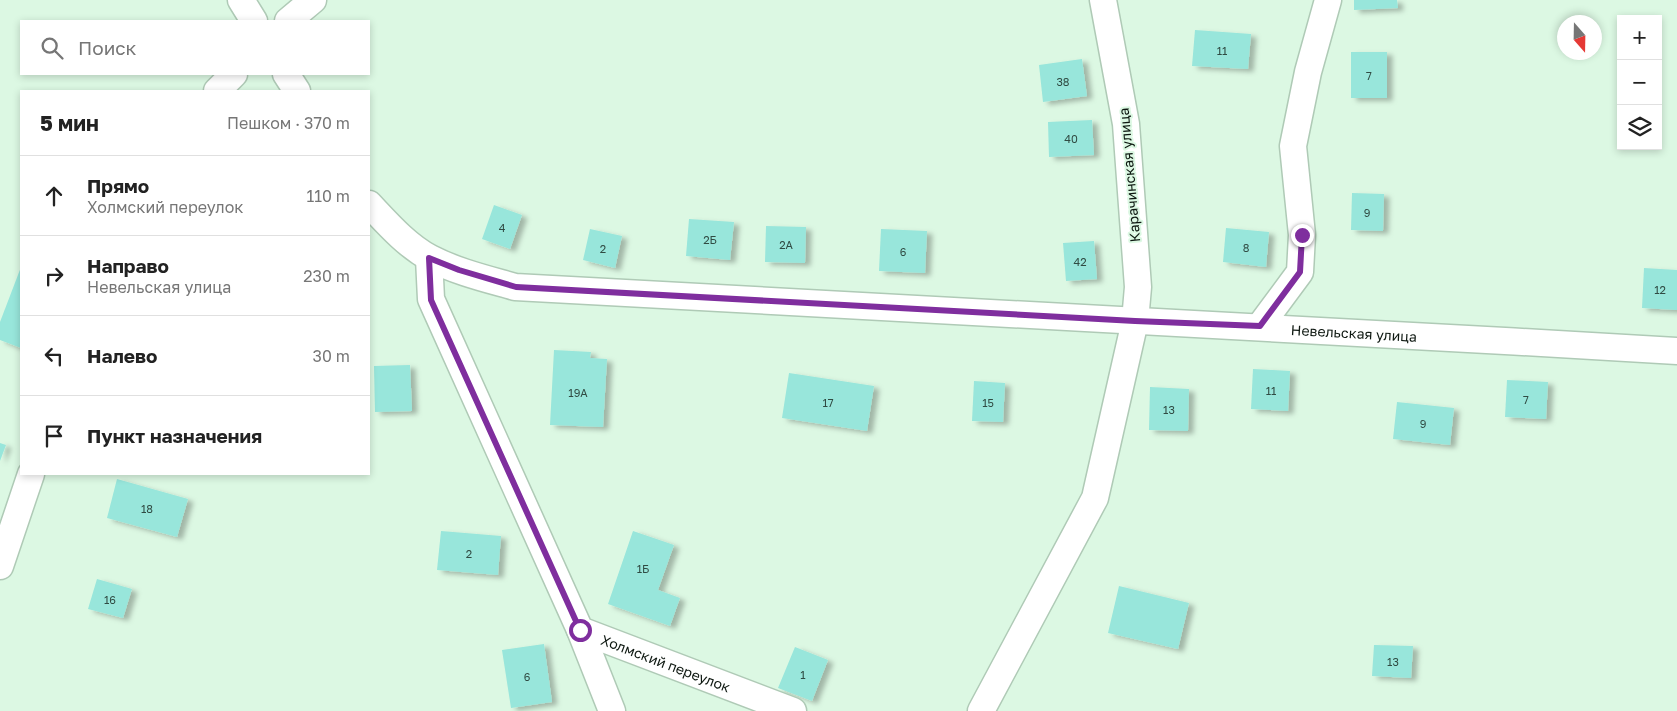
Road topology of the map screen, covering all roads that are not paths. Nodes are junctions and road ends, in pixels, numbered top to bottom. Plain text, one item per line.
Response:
1 (241, 0) edge
2 (313, 0) edge
3 (1103, 0) edge
4 (1328, 0) edge
5 (253, 20) edge
6 (289, 20) edge
7 (233, 75) edge
8 (287, 75) edge
9 (218, 90) edge
10 (296, 90) edge
11 (370, 205) edge
12 (429, 258) junction
13 (1135, 321) junction
14 (1260, 326) junction
15 (1677, 351) edge
16 (31, 475) edge
17 (0, 566) edge
18 (580, 630) junction
19 (612, 711) edge
20 (793, 711) edge
21 (981, 711) edge

1 - 5 street
2 - 6 street
3 - 13 street, Карачинская улица
4 - 14 street
7 - 9 street
8 - 10 street
11 - 12 street, Невельская улица
12 - 13 street, Невельская улица
12 - 18 street
13 - 14 street, Невельская улица
13 - 21 street, Карачинская улица
14 - 15 street, Невельская улица
16 - 17 street
18 - 19 street
18 - 20 street, Холмский переулок

